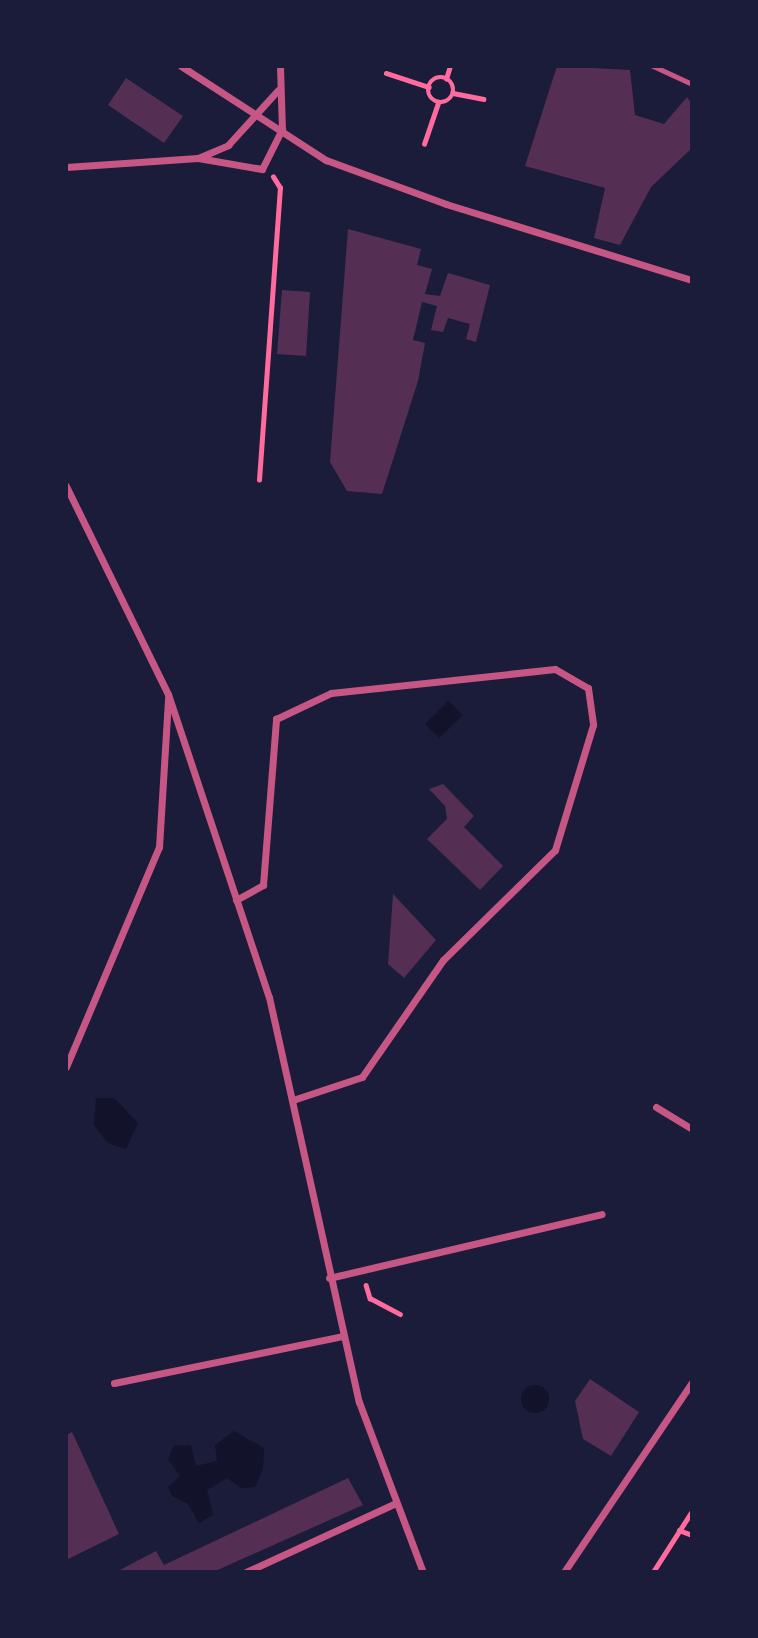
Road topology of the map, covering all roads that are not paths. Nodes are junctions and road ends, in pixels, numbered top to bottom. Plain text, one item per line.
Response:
1 (181, 66) edge
2 (280, 66) edge
3 (653, 66) edge
4 (691, 84) edge
5 (278, 90) junction
6 (253, 111) junction
7 (282, 129) junction
8 (198, 158) junction
9 (66, 167) edge
10 (691, 281) edge
11 (66, 486) edge
12 (168, 694) junction
13 (236, 900) junction
14 (66, 1067) edge
15 (293, 1100) junction
16 (656, 1107) dead end
17 (691, 1129) edge
18 (602, 1214) dead end
19 (329, 1278) junction
20 (342, 1336) junction
21 (691, 1382) edge
22 (114, 1383) dead end
23 (396, 1503) junction
24 (246, 1572) edge
25 (423, 1572) edge
26 (564, 1572) edge

1 - 6 street
2 - 5 street
3 - 4 lane
5 - 6 street
5 - 7 street
6 - 7 street
6 - 8 street
7 - 8 street
7 - 10 street
8 - 9 street
11 - 12 street
12 - 13 street
12 - 14 street
13 - 15 street
13 - 15 street
15 - 19 street
16 - 17 street
18 - 19 street
19 - 20 street
20 - 22 street
20 - 23 street
21 - 26 street
23 - 24 street
23 - 25 street

